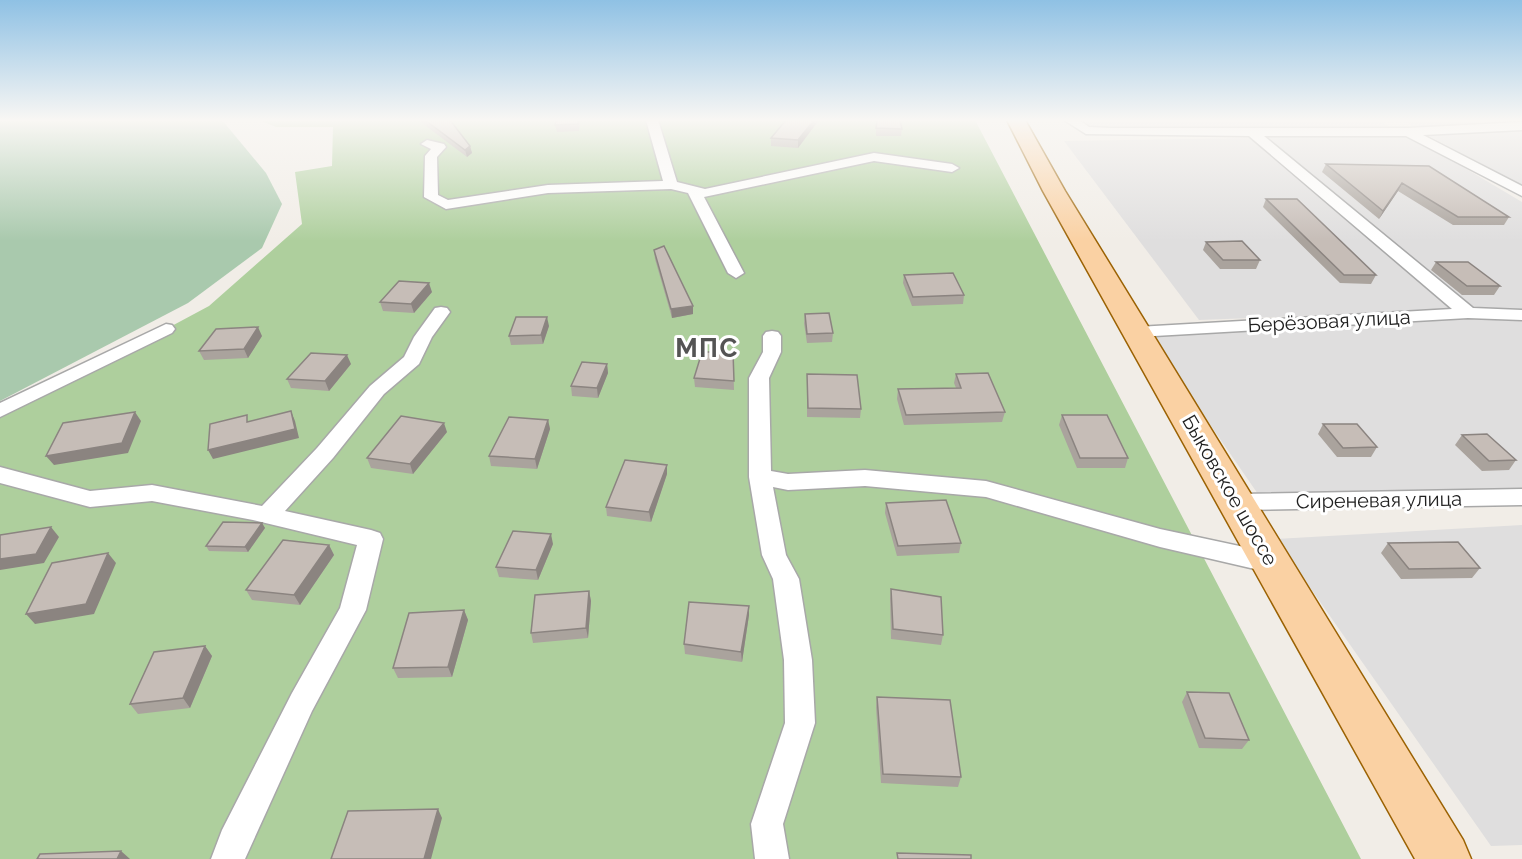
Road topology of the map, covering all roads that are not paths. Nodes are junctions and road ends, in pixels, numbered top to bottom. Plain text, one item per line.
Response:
1 (431, 160) edge
2 (664, 160) edge
3 (860, 160) edge
4 (896, 160) edge
5 (1037, 160) edge
6 (1285, 160) edge
7 (1461, 160) edge
8 (952, 168) dead end
9 (671, 185) junction
10 (693, 190) junction
11 (1522, 192) edge
12 (736, 273) dead end
13 (441, 312) dead end
14 (1468, 313) junction
15 (1522, 315) edge
16 (166, 329) dead end
17 (1137, 332) junction
18 (772, 336) dead end
19 (0, 411) edge
20 (0, 475) edge
21 (760, 477) junction
22 (1522, 497) edge
23 (1237, 502) junction
24 (267, 515) junction
25 (1272, 563) junction
26 (228, 859) edge
27 (772, 859) edge
28 (1444, 859) edge

1 - 9 street
2 - 9 street
3 - 10 street
4 - 8 street
5 - 17 main road, Быковское шоссе
6 - 14 street
7 - 11 street
9 - 10 street
10 - 12 street
13 - 24 street
14 - 15 street, Берёзовая улица
14 - 17 street, Берёзовая улица
16 - 19 street
17 - 23 main road, Быковское шоссе
18 - 21 street
20 - 24 street
21 - 25 street
21 - 27 street
22 - 23 street, Сиреневая улица
23 - 25 main road, Быковское шоссе
24 - 26 street
25 - 28 main road, Быковское шоссе

